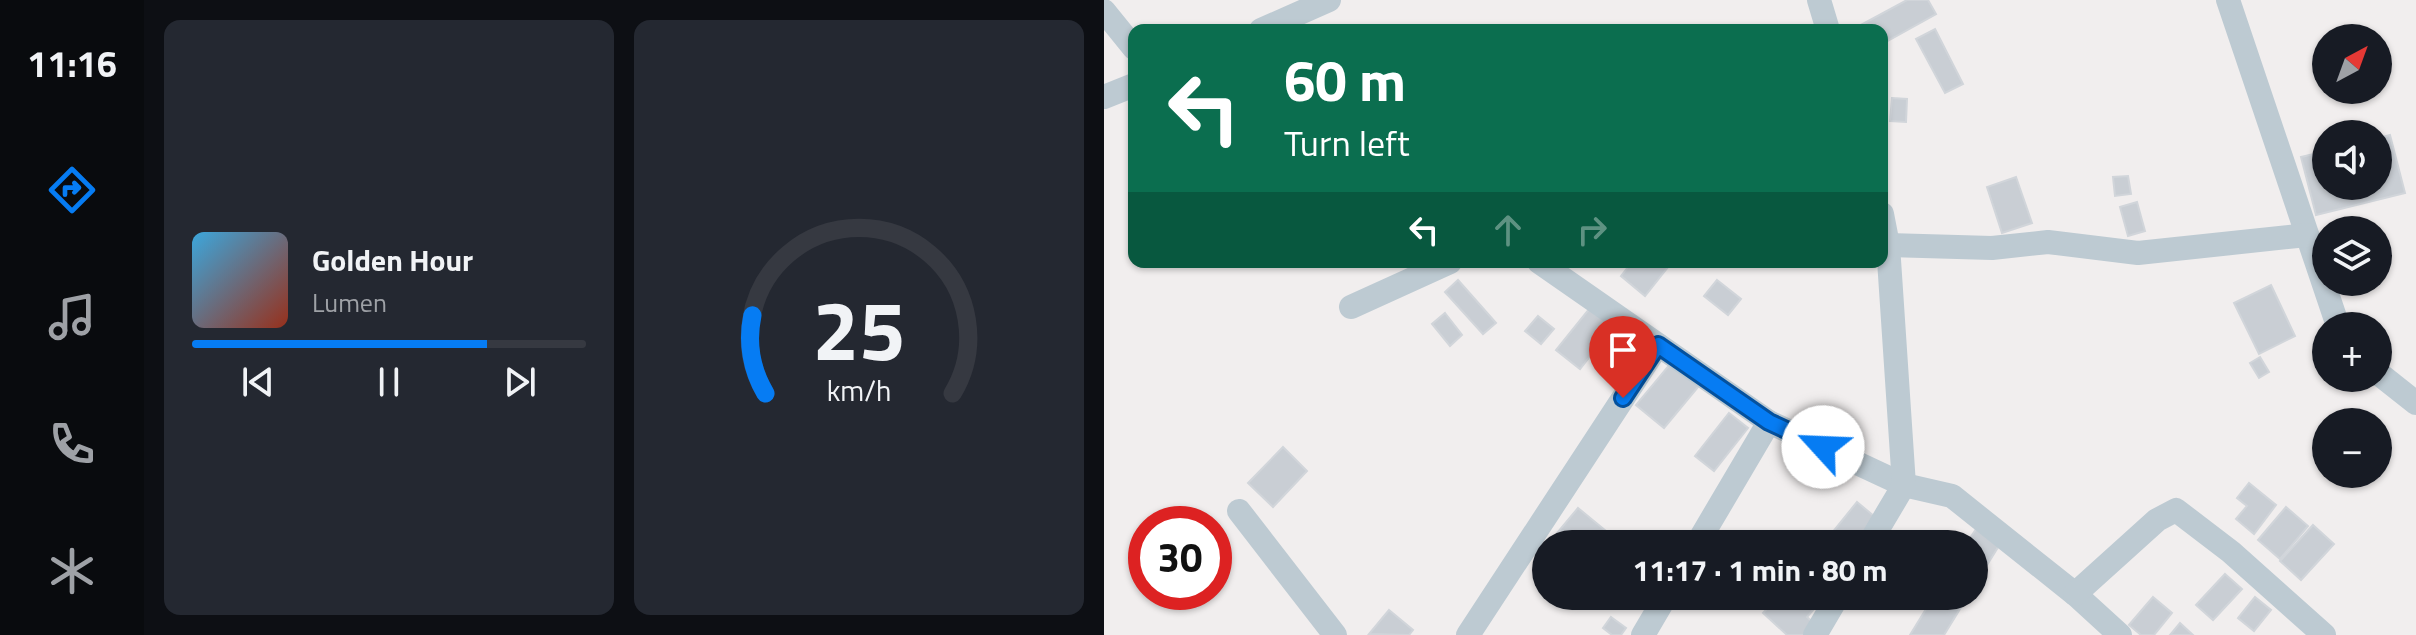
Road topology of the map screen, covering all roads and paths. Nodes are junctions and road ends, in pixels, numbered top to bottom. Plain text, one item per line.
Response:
1 (1329, 0) edge
2 (1819, 0) edge
3 (2228, 0) edge
4 (1104, 11) edge
5 (1275, 24) edge
6 (1826, 24) edge
7 (1128, 41) edge
8 (1128, 87) edge
9 (1104, 97) edge
10 (2307, 235) junction
11 (1888, 245) joint
12 (1437, 268) edge
13 (1548, 268) edge
14 (1351, 307) dead end
15 (2333, 312) edge
16 (1658, 345) junction
17 (2392, 384) edge
18 (2416, 403) edge
19 (1769, 422) junction
20 (1904, 485) junction
21 (1239, 511) dead end
22 (1705, 530) edge
23 (1877, 530) edge
24 (2075, 594) junction
25 (1658, 610) edge
26 (1830, 610) edge
27 (1335, 635) edge
28 (1468, 635) edge
29 (1643, 635) edge
30 (1815, 635) edge
31 (2120, 635) edge
32 (2324, 635) edge

1 - 5 street
2 - 6 street
3 - 10 street
4 - 7 street
8 - 9 street
10 - 11 street
10 - 15 street
11 - 20 street
12 - 14 street
13 - 16 street
16 - 19 street
16 - 28 street
17 - 18 street
19 - 20 street
19 - 22 street
20 - 23 street
20 - 24 street
21 - 27 street
24 - 31 street
24 - 32 street
25 - 29 street
26 - 30 street

